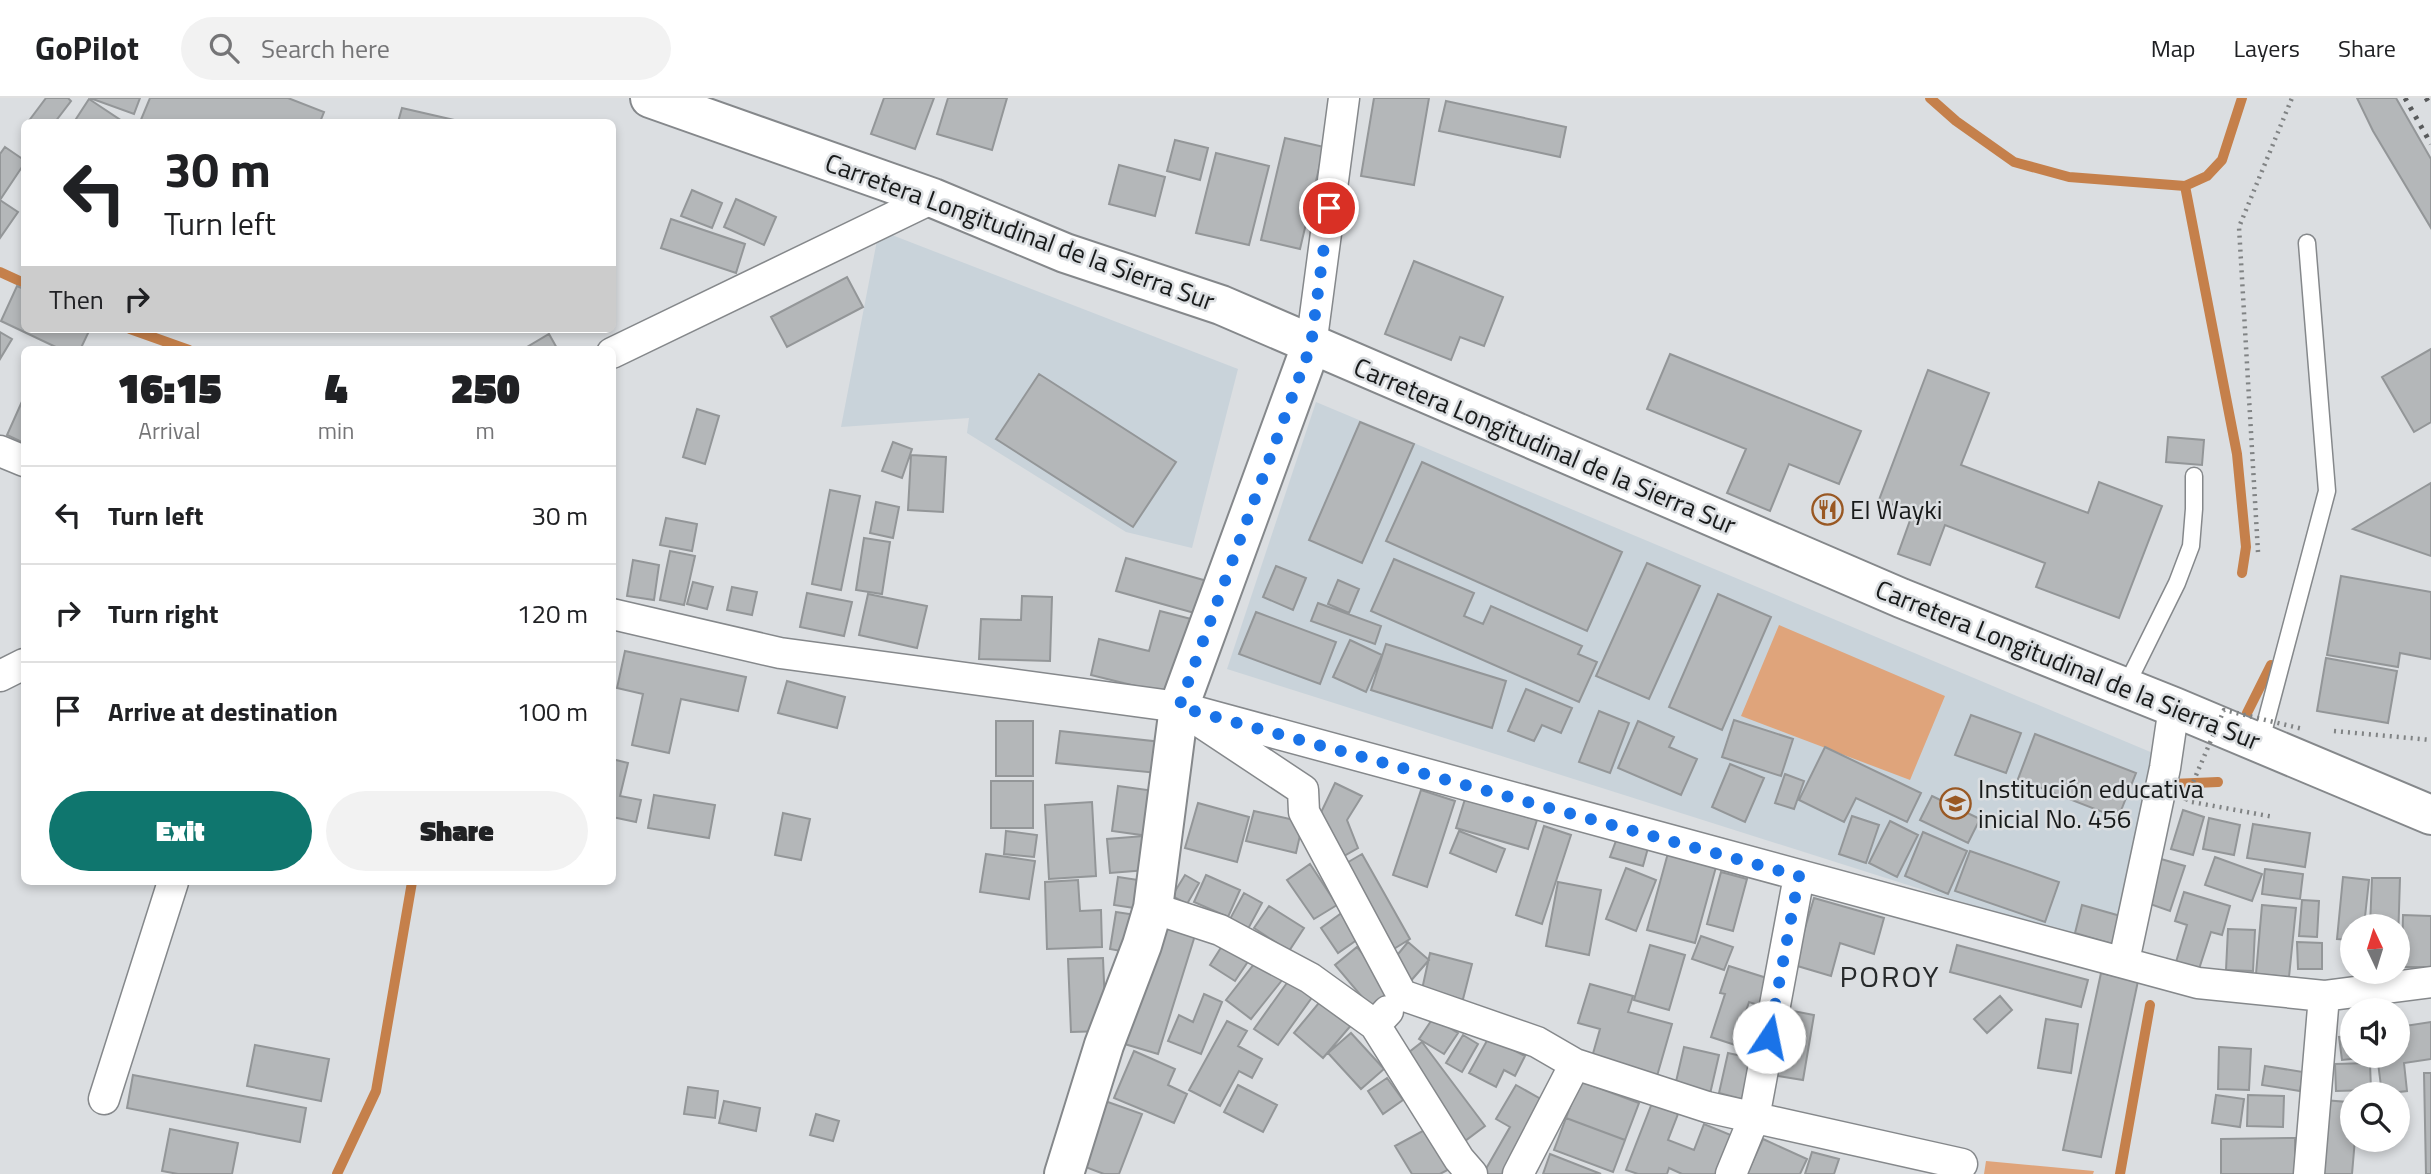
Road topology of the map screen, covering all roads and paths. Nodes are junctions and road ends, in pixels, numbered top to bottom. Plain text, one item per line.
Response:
1 (650, 98) edge
2 (1344, 98) edge
3 (2292, 98) edge
4 (933, 198) junction
5 (2307, 243) dead end
6 (1311, 345) junction
7 (616, 351) edge
8 (0, 451) edge
9 (21, 460) edge
10 (2194, 476) dead end
11 (2258, 552) dead end
12 (616, 615) edge
13 (21, 666) edge
14 (0, 676) edge
15 (2125, 688) junction
16 (1179, 707) junction
17 (2174, 707) junction
18 (2315, 730) dead end
19 (2328, 731) dead end
20 (2431, 740) edge
21 (2260, 744) junction
22 (2431, 816) edge
23 (2274, 817) dead end
24 (1799, 876) junction
25 (172, 885) edge
26 (1153, 908) junction
27 (2124, 961) junction
28 (2431, 982) edge
29 (1402, 995) junction
30 (2323, 996) junction
31 (1375, 1025) junction
32 (1575, 1063) junction
33 (104, 1099) dead end
34 (1755, 1118) junction
35 (1962, 1164) dead end
36 (1064, 1174) edge
37 (1472, 1174) edge
38 (1518, 1174) edge
39 (1731, 1174) edge
40 (2309, 1174) edge

1 - 4 main road, Carretera Longitudinal de la Sierra Sur
2 - 6 street
3 - 11 path
4 - 6 main road, Carretera Longitudinal de la Sierra Sur
4 - 7 street
5 - 21 lane
6 - 15 main road, Carretera Longitudinal de la Sierra Sur
6 - 16 main road
8 - 9 street
10 - 15 lane
12 - 16 street
13 - 14 street
15 - 17 main road, Carretera Longitudinal de la Sierra Sur
16 - 24 street
16 - 26 main road
16 - 29 street
17 - 21 main road, Carretera Longitudinal de la Sierra Sur
17 - 27 street
18 - 23 path, bridge
19 - 20 path
21 - 22 main road, Carretera Longitudinal de la Sierra Sur
24 - 27 street
24 - 34 street
25 - 33 street
26 - 31 street
26 - 36 main road
27 - 30 street
28 - 30 street
29 - 31 street
29 - 32 street
30 - 40 street
31 - 37 street
32 - 34 street
32 - 38 street
34 - 35 street
34 - 39 street

